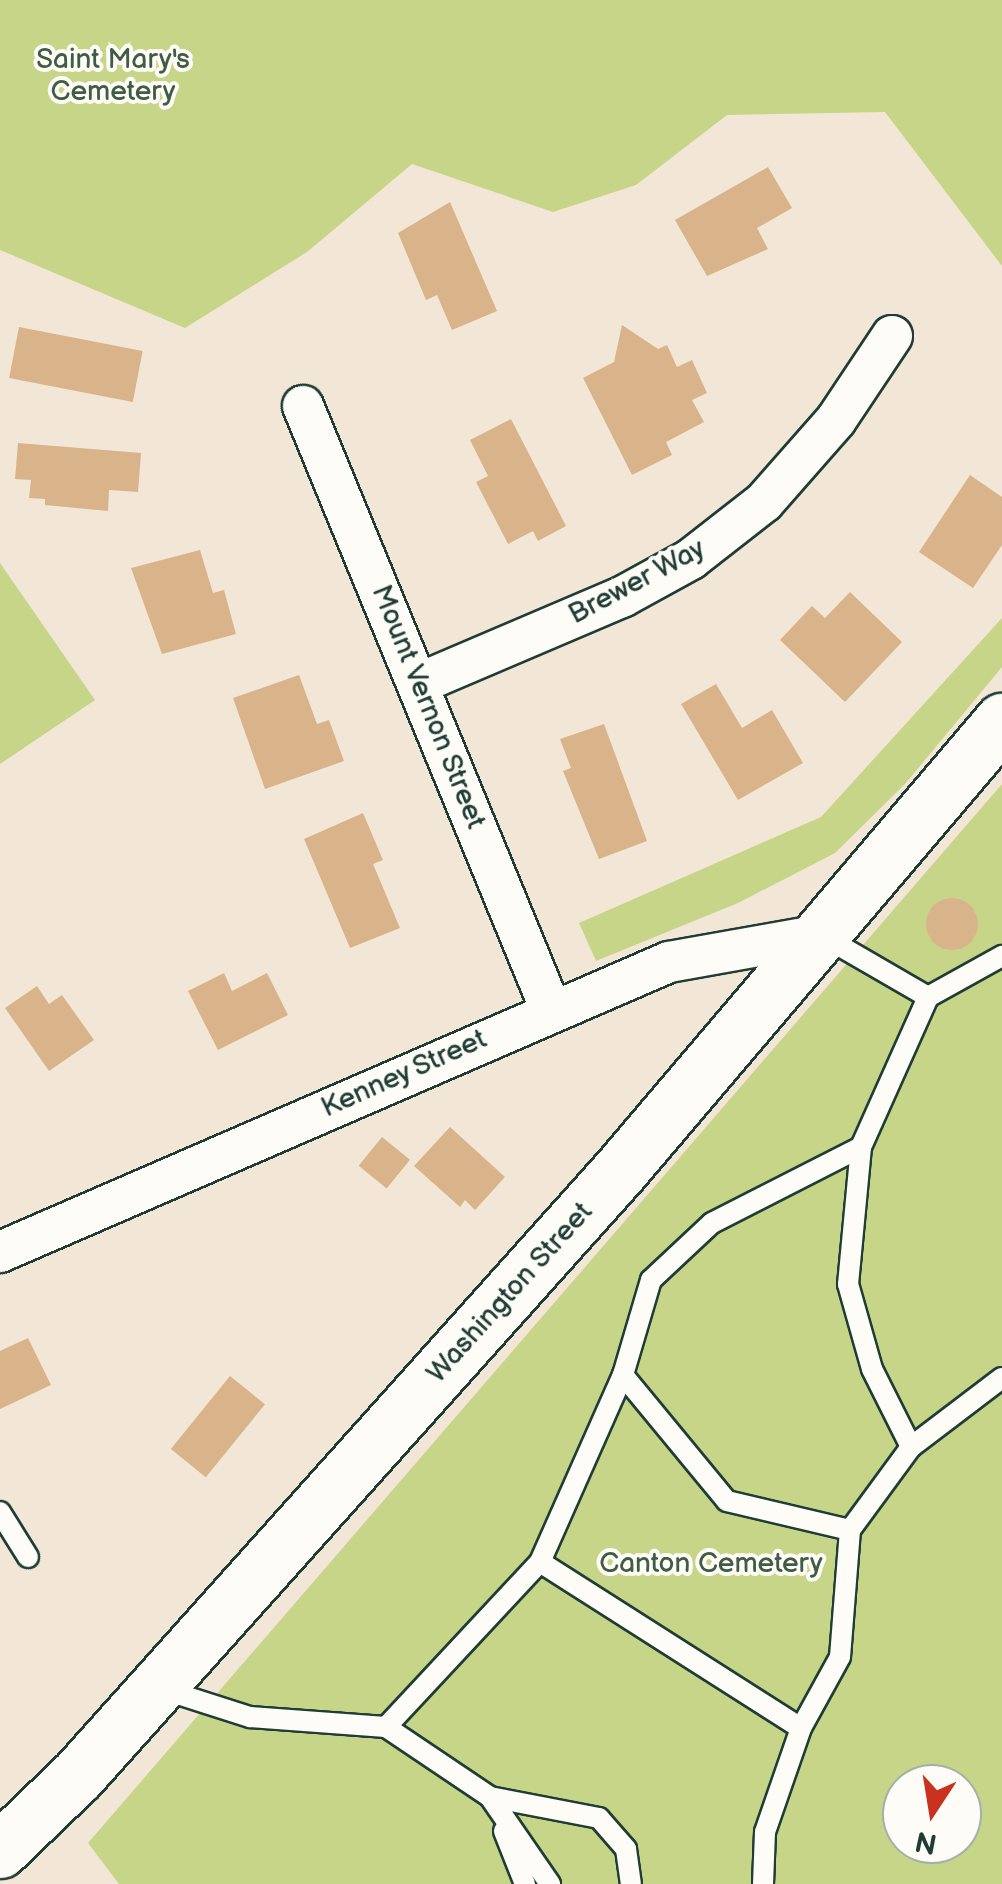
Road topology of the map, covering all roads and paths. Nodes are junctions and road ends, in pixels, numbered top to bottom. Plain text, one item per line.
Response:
1 (892, 336) dead end
2 (303, 406) dead end
3 (420, 683) junction
4 (1002, 721) edge
5 (820, 934) junction
6 (1002, 956) edge
7 (928, 997) junction
8 (552, 1010) junction
9 (860, 1147) junction
10 (0, 1252) edge
11 (623, 1375) junction
12 (1002, 1378) edge
13 (912, 1446) junction
14 (0, 1512) edge
15 (850, 1530) junction
16 (28, 1557) dead end
17 (540, 1562) junction
18 (156, 1688) junction
19 (386, 1727) junction
20 (801, 1728) junction
21 (490, 1796) junction
22 (0, 1850) edge
23 (525, 1884) edge
24 (550, 1884) edge
25 (632, 1884) edge
26 (763, 1884) edge

1 - 3 street, Brewer Way
2 - 3 street, Mount Vernon Street
3 - 8 street, Mount Vernon Street
4 - 5 main road, Washington Street
5 - 7 lane
5 - 8 street, Kenney Street
5 - 18 main road, Washington Street
6 - 7 lane
7 - 9 lane
8 - 10 street, Kenney Street
9 - 11 lane
9 - 13 lane
11 - 15 lane
11 - 17 lane
12 - 13 lane
13 - 15 lane
14 - 16 lane
15 - 20 lane
17 - 19 lane
17 - 20 lane
18 - 19 lane
18 - 22 main road, Washington Street
19 - 21 lane
20 - 26 lane
21 - 23 lane
21 - 24 lane
21 - 25 lane

